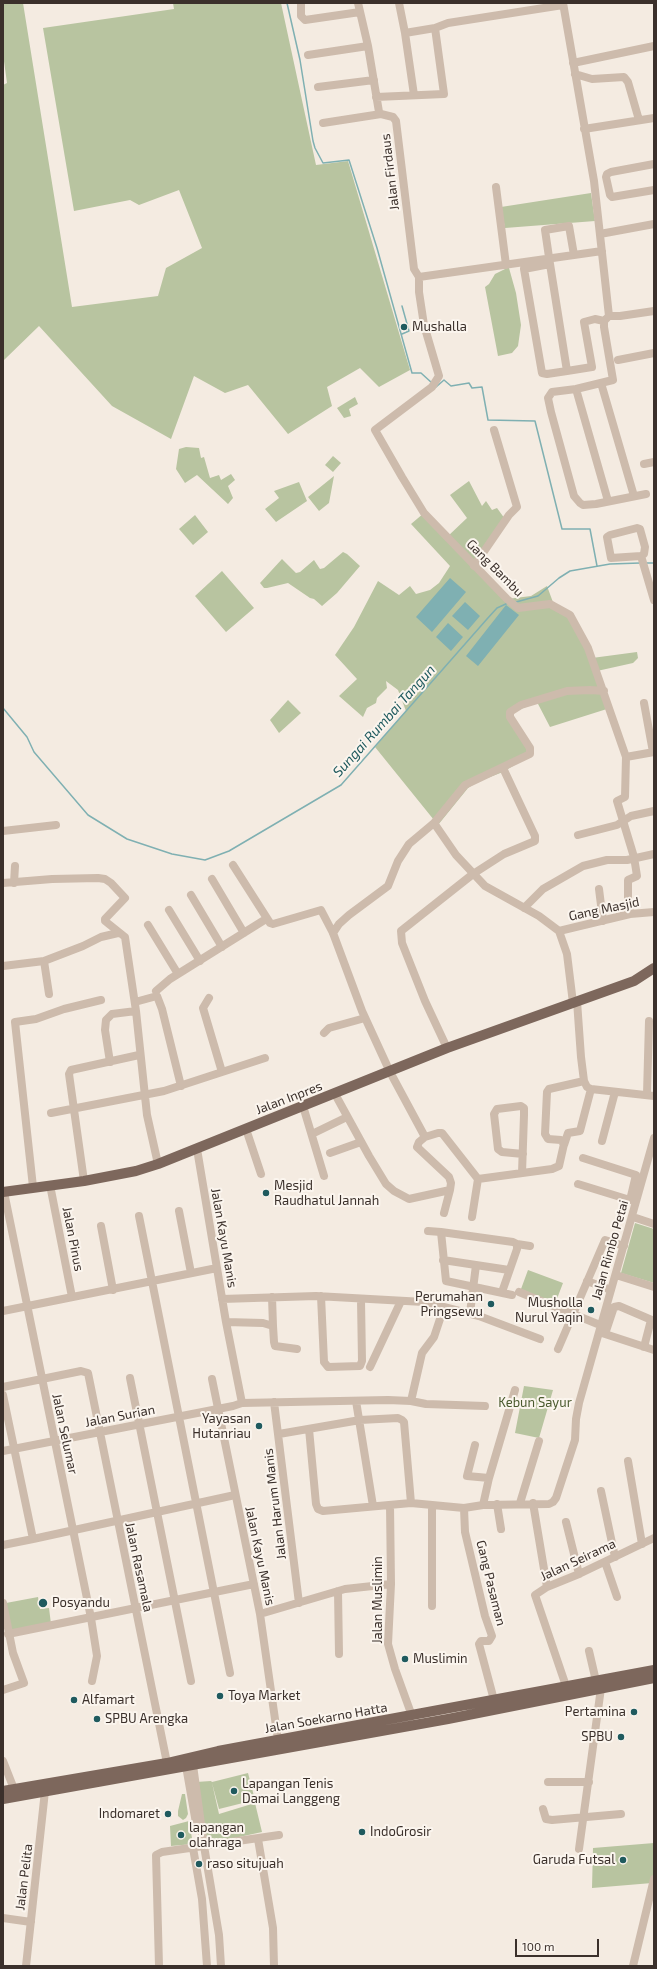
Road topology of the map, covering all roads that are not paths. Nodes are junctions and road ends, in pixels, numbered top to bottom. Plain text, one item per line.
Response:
1 (301, 3) edge
2 (358, 3) edge
3 (399, 3) edge
4 (563, 4) edge
5 (360, 12) junction
6 (435, 28) junction
7 (405, 33) junction
8 (368, 46) junction
9 (654, 46) edge
10 (308, 54) dead end
11 (573, 63) junction
12 (575, 74) junction
13 (374, 80) junction
14 (318, 87) dead end
15 (414, 95) junction
16 (376, 96) junction
17 (381, 114) junction
18 (654, 118) edge
19 (639, 120) junction
20 (323, 123) dead end
21 (584, 129) junction
22 (654, 164) edge
23 (496, 188) dead end
24 (654, 190) edge
25 (654, 224) edge
26 (600, 234) junction
27 (602, 251) junction
28 (574, 255) junction
29 (549, 261) junction
30 (506, 265) junction
31 (419, 278) junction
32 (654, 311) edge
33 (607, 319) junction
34 (654, 353) edge
35 (618, 360) dead end
36 (567, 371) junction
37 (601, 384) junction
38 (576, 389) junction
39 (375, 430) joint
40 (494, 430) dead end
41 (654, 462) edge
42 (644, 464) dead end
43 (646, 494) dead end
44 (634, 496) junction
45 (608, 501) junction
46 (642, 560) junction
47 (474, 566) junction
48 (654, 600) edge
49 (604, 691) junction
50 (644, 703) dead end
51 (654, 752) edge
52 (626, 757) junction
53 (503, 768) junction
54 (654, 811) edge
55 (434, 823) junction
56 (622, 823) junction
57 (56, 825) dead end
58 (3, 831) edge
59 (578, 835) dead end
60 (654, 854) edge
61 (634, 857) junction
62 (233, 865) dead end
63 (15, 866) dead end
64 (473, 874) junction
65 (212, 879) dead end
66 (3, 883) edge
67 (14, 883) junction
68 (599, 889) dead end
69 (191, 895) dead end
70 (524, 908) junction
71 (169, 910) dead end
72 (654, 912) edge
73 (630, 914) junction
74 (266, 919) junction
75 (603, 921) junction
76 (148, 925) dead end
77 (560, 932) junction
78 (118, 933) junction
79 (244, 933) junction
80 (334, 933) junction
81 (222, 947) junction
82 (44, 961) junction
83 (200, 961) junction
84 (3, 966) edge
85 (654, 968) edge
86 (178, 974) junction
87 (156, 991) dead end
88 (49, 994) dead end
89 (209, 998) dead end
90 (101, 1000) dead end
91 (134, 1002) junction
92 (575, 1002) junction
93 (136, 1011) junction
94 (365, 1018) junction
95 (649, 1021) dead end
96 (324, 1033) dead end
97 (447, 1048) junction
98 (139, 1055) junction
99 (265, 1058) dead end
100 (110, 1062) junction
101 (222, 1072) junction
102 (390, 1072) junction
103 (584, 1081) junction
104 (180, 1086) junction
105 (591, 1089) junction
106 (615, 1092) junction
107 (335, 1094) junction
108 (651, 1095) edge
109 (144, 1096) junction
110 (303, 1106) junction
111 (73, 1109) junction
112 (51, 1113) dead end
113 (347, 1117) junction
114 (246, 1129) junction
115 (312, 1134) junction
116 (425, 1137) junction
117 (654, 1139) edge
118 (602, 1141) dead end
119 (361, 1142) junction
120 (564, 1144) junction
121 (196, 1149) junction
122 (330, 1154) dead end
123 (523, 1154) junction
124 (583, 1158) dead end
125 (158, 1164) junction
126 (522, 1173) junction
127 (261, 1174) dead end
128 (324, 1176) dead end
129 (478, 1179) junction
130 (84, 1181) junction
131 (578, 1184) dead end
132 (50, 1185) junction
133 (33, 1187) junction
134 (450, 1190) junction
135 (4, 1192) edge
136 (636, 1193) junction
137 (179, 1211) dead end
138 (444, 1213) dead end
139 (139, 1216) dead end
140 (472, 1217) dead end
141 (633, 1217) junction
142 (654, 1224) edge
143 (101, 1226) dead end
144 (428, 1231) dead end
145 (441, 1232) junction
146 (516, 1244) junction
147 (530, 1246) dead end
148 (624, 1246) junction
149 (443, 1260) junction
150 (476, 1265) junction
151 (217, 1268) junction
152 (509, 1270) junction
153 (191, 1273) junction
154 (616, 1275) junction
155 (153, 1281) junction
156 (587, 1281) junction
157 (473, 1286) junction
158 (654, 1287) edge
159 (113, 1290) junction
160 (612, 1290) junction
161 (502, 1292) junction
162 (321, 1296) junction
163 (272, 1297) junction
164 (72, 1298) junction
165 (222, 1299) junction
166 (361, 1300) junction
167 (401, 1301) junction
168 (27, 1306) junction
169 (444, 1307) junction
170 (3, 1311) edge
171 (470, 1313) junction
172 (572, 1314) junction
173 (652, 1321) edge
174 (226, 1322) junction
175 (273, 1326) junction
176 (602, 1330) junction
177 (540, 1339) dead end
178 (644, 1347) junction
179 (297, 1349) dead end
180 (558, 1349) dead end
181 (654, 1350) edge
182 (370, 1367) dead end
183 (130, 1378) dead end
184 (41, 1379) junction
185 (212, 1379) dead end
186 (3, 1387) edge
187 (516, 1390) dead end
188 (3, 1395) edge
189 (356, 1401) junction
190 (411, 1401) junction
191 (274, 1402) junction
192 (242, 1403) junction
193 (485, 1406) dead end
194 (218, 1409) junction
195 (180, 1416) junction
196 (360, 1420) junction
197 (139, 1424) junction
198 (309, 1429) junction
199 (99, 1432) junction
200 (279, 1434) junction
201 (539, 1441) dead end
202 (54, 1442) junction
203 (475, 1445) dead end
204 (14, 1449) junction
205 (3, 1451) edge
206 (628, 1461) dead end
207 (488, 1478) junction
208 (602, 1491) dead end
209 (235, 1495) junction
210 (197, 1503) junction
211 (411, 1503) junction
212 (520, 1503) junction
213 (497, 1504) junction
214 (533, 1504) junction
215 (390, 1505) junction
216 (432, 1505) junction
217 (483, 1505) junction
218 (373, 1506) junction
219 (464, 1508) junction
220 (157, 1512) junction
221 (117, 1521) junction
222 (566, 1522) dead end
223 (501, 1529) dead end
224 (73, 1530) junction
225 (654, 1538) edge
226 (33, 1539) junction
227 (642, 1544) junction
228 (3, 1545) edge
229 (615, 1557) junction
230 (604, 1562) junction
231 (579, 1574) junction
232 (254, 1584) junction
233 (391, 1584) junction
234 (547, 1586) junction
235 (338, 1591) junction
236 (215, 1593) junction
237 (617, 1597) dead end
238 (176, 1600) junction
239 (3, 1603) edge
240 (299, 1603) junction
241 (432, 1606) dead end
242 (136, 1609) junction
243 (260, 1614) junction
244 (91, 1618) junction
245 (8, 1634) junction
246 (589, 1651) dead end
247 (339, 1654) dead end
248 (654, 1670) edge
249 (230, 1673) dead end
250 (654, 1678) edge
251 (92, 1681) dead end
252 (191, 1681) dead end
253 (598, 1685) junction
254 (566, 1686) junction
255 (3, 1690) edge
256 (494, 1700) junction
257 (448, 1713) junction
258 (412, 1716) junction
259 (278, 1740) junction
260 (3, 1761) edge
261 (168, 1762) junction
262 (189, 1766) junction
263 (548, 1782) dead end
264 (589, 1782) junction
265 (14, 1789) junction
266 (3, 1791) edge
267 (45, 1791) junction
268 (3, 1799) edge
269 (543, 1809) dead end
270 (621, 1814) dead end
271 (584, 1816) junction
272 (279, 1835) dead end
273 (258, 1839) junction
274 (199, 1847) junction
275 (579, 1849) dead end
276 (654, 1878) edge
277 (653, 1888) edge
278 (209, 1904) junction
279 (3, 1918) edge
280 (31, 1922) junction
281 (206, 1938) junction
282 (214, 1938) junction
283 (26, 1966) edge
284 (159, 1966) edge
285 (207, 1966) edge
286 (215, 1966) edge
287 (221, 1966) edge
288 (274, 1966) edge
289 (633, 1966) edge

1 - 5 street
2 - 5 street
3 - 7 street
4 - 6 street
4 - 11 street
5 - 8 street
6 - 7 street
6 - 15 street
7 - 15 street
8 - 10 street
8 - 13 street
9 - 11 street
11 - 12 street
12 - 19 street
12 - 21 street
13 - 14 street
13 - 16 street
15 - 16 street
16 - 17 street
17 - 20 street
17 - 31 street, Jalan Firdaus
18 - 19 street
19 - 21 street
21 - 26 street
22 - 24 street
23 - 30 street
25 - 26 street
26 - 27 street
27 - 28 street
27 - 33 street
28 - 29 street
28 - 29 street
29 - 30 street
29 - 36 street
29 - 36 street
30 - 31 street
31 - 39 street, Jalan Firdaus
32 - 33 street
33 - 36 street
33 - 37 street
34 - 35 street
37 - 38 street
37 - 44 street
38 - 45 street
38 - 45 street
39 - 47 street, Gang Bambu
40 - 47 street
41 - 42 street
43 - 44 street
44 - 45 street
46 - 46 street
46 - 48 street
47 - 49 street, Gang Bambu
49 - 52 street, Gang Bambu
49 - 53 street
50 - 51 street
51 - 52 street
52 - 56 street, Gang Bambu
53 - 55 street
53 - 64 street
54 - 56 street
55 - 64 street
55 - 80 street
56 - 59 street
56 - 61 street
57 - 58 street
60 - 61 street
61 - 70 street
61 - 73 street
62 - 74 street
63 - 67 street
64 - 70 street
64 - 97 street
65 - 79 street
66 - 67 street
67 - 78 street
68 - 75 street
69 - 81 street
70 - 77 street
71 - 83 street
72 - 73 street, Gang Masjid
73 - 75 street, Gang Masjid
74 - 79 street
74 - 80 street
75 - 77 street, Gang Masjid
76 - 86 street
77 - 92 street
78 - 82 street
78 - 91 street
79 - 81 street
80 - 94 street
81 - 83 street
82 - 84 street
82 - 88 street
83 - 86 street
85 - 92 main road, Jalan Inpres
86 - 87 street
89 - 101 street
90 - 133 street
91 - 93 street
91 - 104 street
92 - 97 main road, Jalan Inpres
92 - 103 street
93 - 98 street
93 - 100 street
94 - 96 street
94 - 102 street
95 - 108 street
97 - 102 main road, Jalan Inpres
98 - 100 street
98 - 109 street
99 - 101 street
100 - 111 street
101 - 104 street
102 - 107 main road, Jalan Inpres
102 - 116 street
103 - 105 street
103 - 120 street
104 - 109 street
105 - 106 street
105 - 120 street
106 - 108 street
106 - 118 street
107 - 110 main road, Jalan Inpres
107 - 113 street
109 - 111 street
109 - 125 street
110 - 114 main road, Jalan Inpres
110 - 115 street
111 - 112 street
111 - 130 street
113 - 115 street
113 - 119 street
114 - 121 main road, Jalan Inpres
114 - 127 street
115 - 128 street
116 - 129 street
116 - 134 street
117 - 136 street, Jalan Rimbo Petai
119 - 122 street
119 - 134 street
120 - 126 street
121 - 125 main road, Jalan Inpres
121 - 151 street, Jalan Kayu Manis
123 - 123 street
123 - 126 street
124 - 136 street
125 - 130 main road, Jalan Inpres
126 - 129 street
129 - 140 street
130 - 132 main road, Jalan Inpres
131 - 136 street
132 - 133 main road, Jalan Inpres
132 - 164 street, Jalan Pinus
133 - 135 main road, Jalan Inpres
134 - 138 street
135 - 168 street, Jalan Selumar
136 - 141 street, Jalan Rimbo Petai
137 - 153 street
139 - 155 street
141 - 142 street
141 - 148 street, Jalan Rimbo Petai
143 - 159 street
144 - 145 street
145 - 146 street
145 - 149 street
146 - 147 street
146 - 152 street
148 - 154 street, Jalan Rimbo Petai
148 - 156 street
149 - 150 street
149 - 157 street
150 - 152 street
150 - 157 street
151 - 153 street
151 - 165 street, Jalan Kayu Manis
152 - 161 street
153 - 155 street
154 - 158 street
154 - 160 street, Jalan Rimbo Petai
155 - 159 street
155 - 195 street
156 - 160 street
156 - 172 street
157 - 161 street
157 - 171 street
159 - 164 street
160 - 176 street, Jalan Rimbo Petai
161 - 172 street
162 - 163 street
162 - 166 street
162 - 166 street
163 - 165 street
163 - 175 street
164 - 168 street
165 - 174 street, Jalan Kayu Manis
166 - 167 street
167 - 169 street
167 - 182 street
168 - 170 street
168 - 184 street, Jalan Selumar
169 - 171 street
169 - 190 street
171 - 177 street
172 - 176 street
172 - 180 street
173 - 176 street
173 - 178 street
174 - 175 street
174 - 192 street, Jalan Kayu Manis
175 - 179 street
176 - 178 street
176 - 214 street, Jalan Rimbo Petai
178 - 181 street
183 - 197 street
184 - 186 street
184 - 199 street, Jalan Rasamala
184 - 202 street, Jalan Selumar
185 - 194 street, Jalan Kayu Manis
187 - 207 street
188 - 204 street
189 - 190 street, Jalan Surian
189 - 191 street, Jalan Surian
189 - 196 street
190 - 193 street, Jalan Surian
191 - 192 street, Jalan Surian
191 - 200 street, Jalan Harum Manis
192 - 194 street, Jalan Surian
194 - 195 street, Jalan Surian
194 - 209 street, Jalan Kayu Manis
195 - 197 street, Jalan Surian
195 - 210 street
196 - 198 street
196 - 211 street
196 - 218 street
197 - 199 street, Jalan Surian
197 - 220 street
198 - 200 street
198 - 218 street, Jalan Rimbo Petai
199 - 202 street, Jalan Surian
199 - 221 street, Jalan Rasamala
200 - 240 street, Jalan Harum Manis
201 - 212 street
202 - 204 street, Jalan Surian
202 - 224 street, Jalan Selumar
203 - 207 street
204 - 205 street, Jalan Surian
204 - 226 street
206 - 227 street
207 - 217 street
208 - 229 street
209 - 210 street
209 - 232 street, Jalan Kayu Manis
210 - 220 street
210 - 236 street
211 - 215 street, Jalan Rimbo Petai
211 - 216 street, Jalan Rimbo Petai
212 - 213 street, Jalan Rimbo Petai
212 - 214 street, Jalan Rimbo Petai
213 - 217 street, Jalan Rimbo Petai
213 - 223 street
214 - 234 street
215 - 218 street, Jalan Rimbo Petai
215 - 233 street, Jalan Muslimin
216 - 219 street, Jalan Rimbo Petai
216 - 241 street
217 - 219 street, Jalan Rimbo Petai
219 - 256 street, Gang Pasaman
220 - 221 street
220 - 238 street
221 - 224 street
221 - 242 street, Jalan Rasamala
222 - 231 street
224 - 226 street
224 - 244 street, Jalan Selumar
225 - 227 street, Jalan Seirama
226 - 228 street
227 - 229 street, Jalan Seirama
229 - 230 street, Jalan Seirama
230 - 231 street, Jalan Seirama
230 - 237 street
231 - 234 street, Jalan Seirama
232 - 236 street
232 - 243 street, Jalan Kayu Manis
233 - 235 street
233 - 258 street, Jalan Muslimin
234 - 254 street, Jalan Seirama
235 - 240 street
235 - 247 street
236 - 238 street
236 - 249 street
238 - 242 street
238 - 252 street
239 - 245 street
240 - 243 street
242 - 244 street
242 - 261 street, Jalan Rasamala
243 - 259 street, Jalan Kayu Manis
244 - 245 street
244 - 251 street, Jalan Selumar
245 - 255 street
246 - 253 street
248 - 253 main road, Jalan Soekarno Hatta
250 - 253 main road, Jalan Soekarno Hatta
253 - 254 main road, Jalan Soekarno Hatta
253 - 257 main road, Jalan Soekarno Hatta
253 - 264 street
254 - 256 main road, Jalan Soekarno Hatta
256 - 257 main road, Jalan Soekarno Hatta
257 - 258 main road, Jalan Soekarno Hatta
257 - 262 main road, Jalan Soekarno Hatta
258 - 259 main road, Jalan Soekarno Hatta
259 - 261 main road, Jalan Soekarno Hatta
260 - 265 street
261 - 265 main road, Jalan Soekarno Hatta
262 - 267 main road, Jalan Soekarno Hatta
262 - 274 street
263 - 264 street
264 - 271 street
265 - 266 main road, Jalan Soekarno Hatta
267 - 268 main road, Jalan Soekarno Hatta
267 - 280 street, Jalan Pelita
269 - 271 street
270 - 271 street
271 - 275 street
272 - 273 street
273 - 274 street
273 - 288 street
274 - 278 street
274 - 284 street
276 - 277 street
277 - 289 street
278 - 281 street
278 - 282 street
278 - 287 street
279 - 280 street
280 - 283 street, Jalan Pelita
281 - 282 street
281 - 285 street
282 - 286 street

